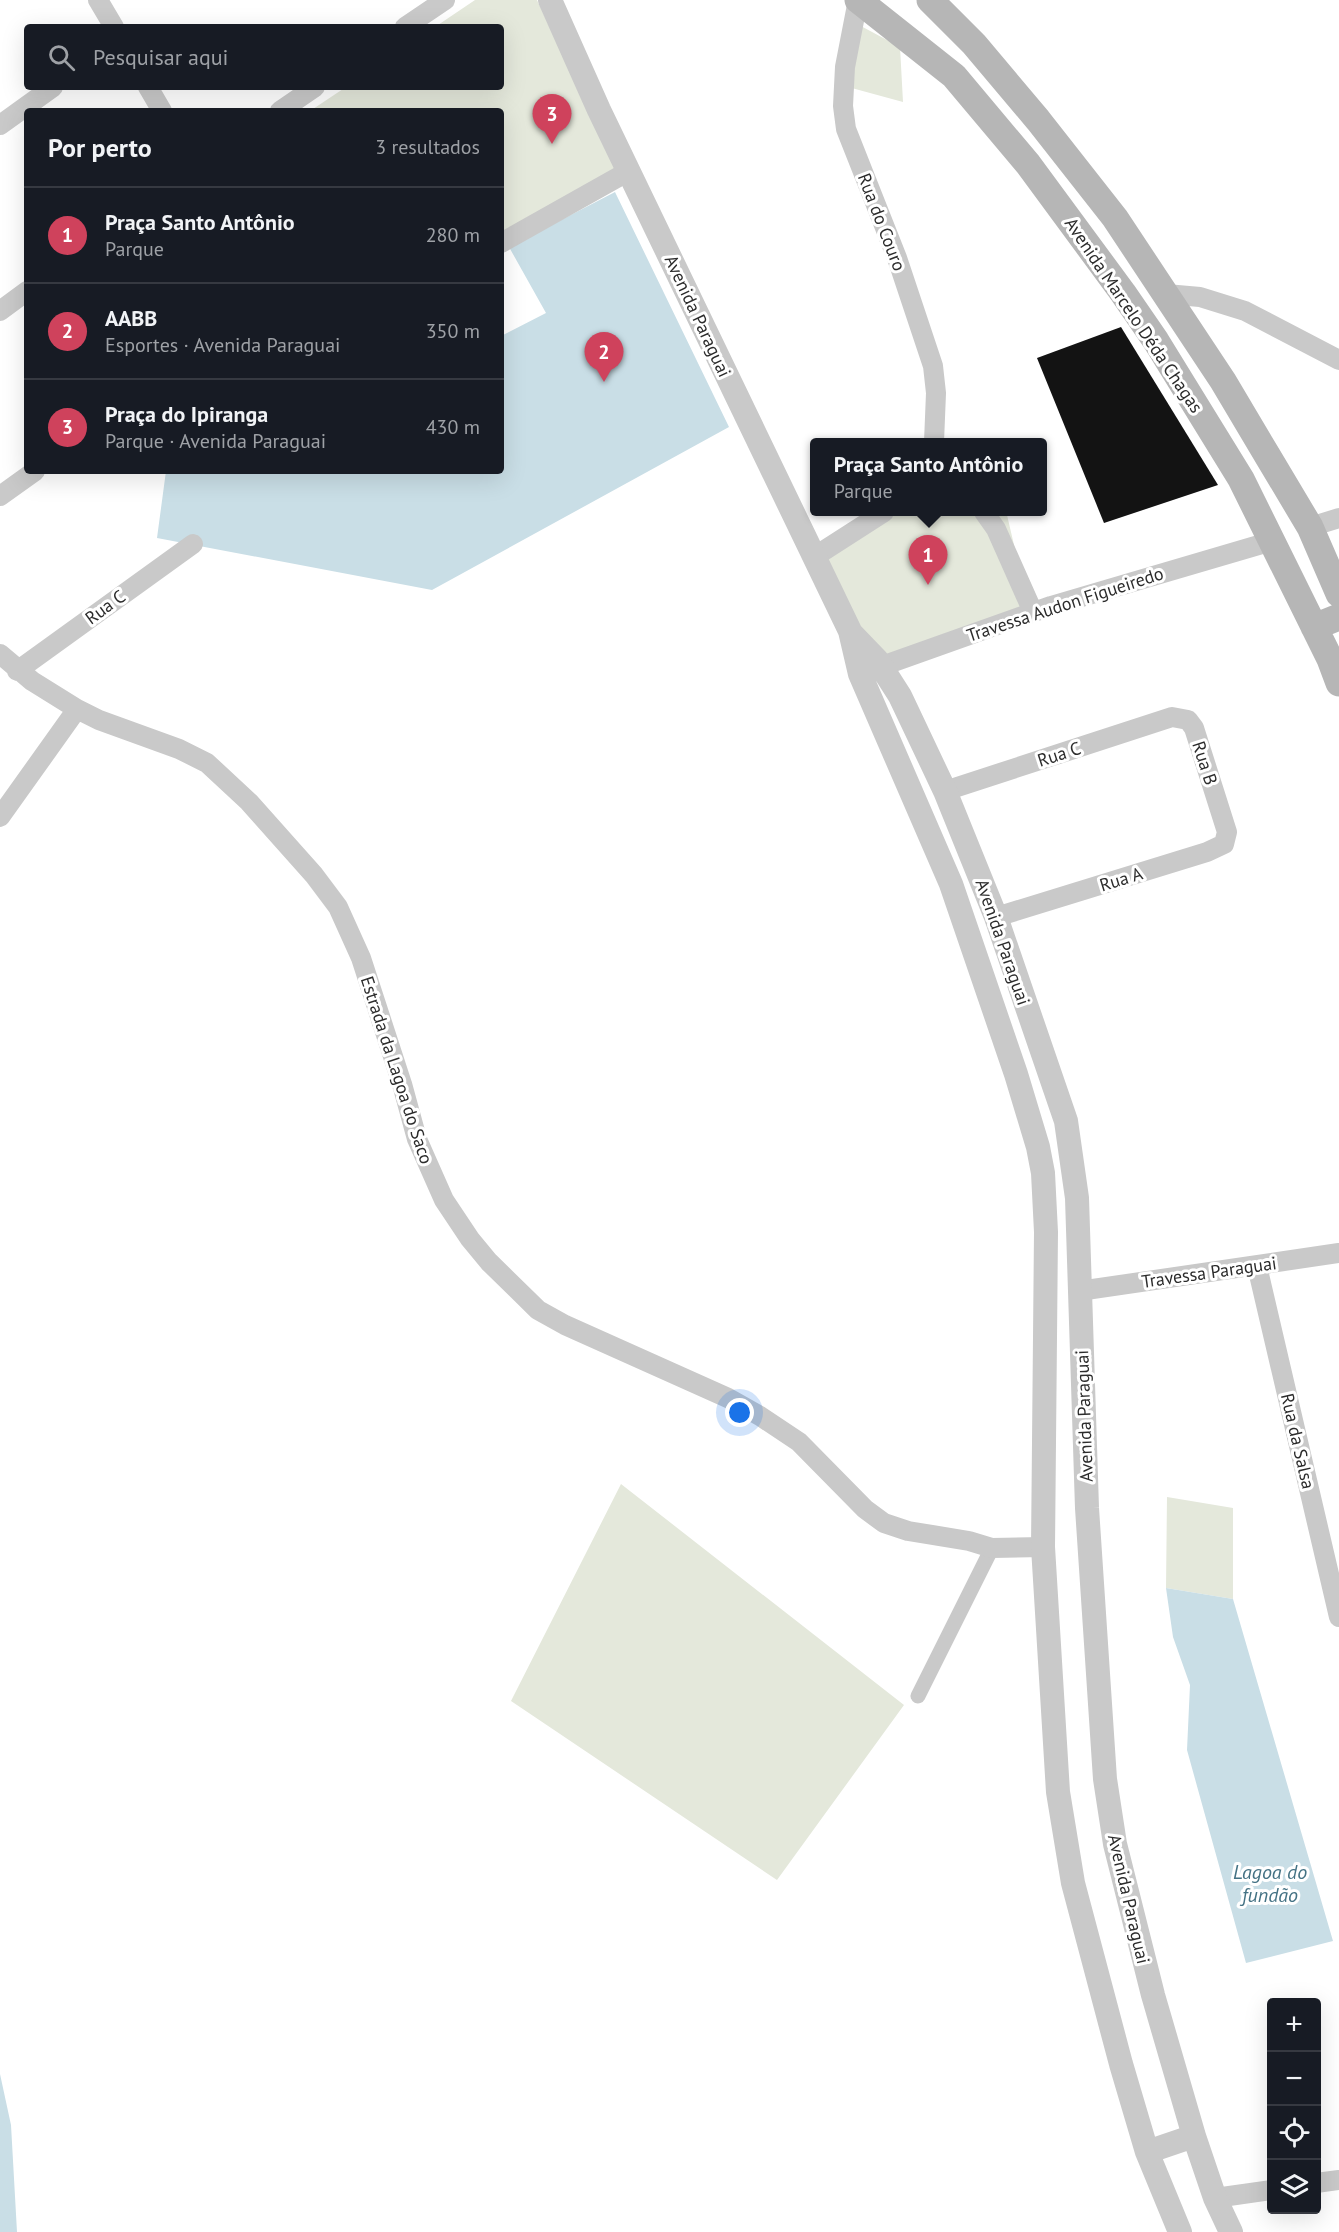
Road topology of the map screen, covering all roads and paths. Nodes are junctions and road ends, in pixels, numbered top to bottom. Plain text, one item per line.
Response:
1 (98, 0) edge
2 (445, 0) edge
3 (550, 0) edge
4 (858, 0) edge
5 (930, 0) edge
6 (112, 24) edge
7 (409, 24) edge
8 (49, 90) edge
9 (150, 90) edge
10 (311, 90) edge
11 (160, 108) edge
12 (284, 108) edge
13 (1, 122) edge
14 (629, 171) junction
15 (504, 241) edge
16 (24, 293) edge
17 (1166, 294) junction
18 (0, 311) edge
19 (1339, 360) edge
20 (934, 438) edge
21 (31, 474) edge
22 (0, 496) edge
23 (878, 516) edge
24 (987, 516) edge
25 (1339, 518) edge
26 (1310, 527) junction
27 (1272, 541) junction
28 (193, 544) dead end
29 (814, 557) junction
30 (1339, 594) edge
31 (1033, 612) junction
32 (1327, 622) edge
33 (0, 654) edge
34 (1336, 665) edge
35 (17, 670) junction
36 (870, 670) junction
37 (77, 709) junction
38 (1172, 717) joint
39 (945, 791) junction
40 (0, 817) edge
41 (1224, 824) joint
42 (996, 917) junction
43 (1339, 1253) edge
44 (1257, 1266) junction
45 (1079, 1292) junction
46 (1043, 1547) junction
47 (992, 1548) junction
48 (1339, 1617) edge
49 (918, 1696) dead end
50 (1194, 2136) junction
51 (1147, 2152) junction
52 (1339, 2180) edge
53 (1321, 2182) edge
54 (1267, 2191) edge
55 (1215, 2198) junction
56 (1180, 2232) edge
57 (1231, 2232) edge

1 - 6 street
2 - 7 street
3 - 14 street, Avenida Paraguai
4 - 20 street, Rua do Couro
4 - 27 main road, Avenida Marcelo Déda Chagas
5 - 17 main road, Avenida Marcelo Déda Chagas
8 - 13 street
9 - 11 street
10 - 12 street
14 - 15 street
14 - 29 street, Avenida Paraguai
16 - 18 street
17 - 19 street
17 - 26 main road, Avenida Marcelo Déda Chagas
21 - 22 street
23 - 29 street
24 - 31 street
25 - 26 street
26 - 30 main road, Avenida Marcelo Déda Chagas
27 - 31 street, Travessa Audon Figueiredo
27 - 32 main road, Avenida Marcelo Déda Chagas
28 - 35 street, Rua C
29 - 36 street, Avenida Paraguai
31 - 36 street, Travessa Audon Figueiredo
32 - 34 main road, Avenida Marcelo Déda Chagas
33 - 35 street, Estrada da Lagoa do Saco
35 - 37 street, Estrada da Lagoa do Saco
36 - 39 street, Avenida Paraguai
36 - 46 street, Avenida Paraguai
37 - 40 street
37 - 47 street, Estrada da Lagoa do Saco
38 - 39 street, Rua C
38 - 41 street, Rua B
39 - 42 street, Avenida Paraguai
41 - 42 street, Rua A
42 - 45 street, Avenida Paraguai
43 - 44 street, Travessa Paraguai
44 - 45 street, Travessa Paraguai
44 - 48 street, Rua da Salsa
45 - 50 street, Avenida Paraguai
46 - 47 street, Estrada da Lagoa do Saco
46 - 51 street, Avenida Paraguai
47 - 49 street
50 - 51 street
50 - 55 street, Avenida Paraguai
51 - 56 street, Avenida Paraguai
52 - 53 street
54 - 55 street
55 - 57 street, Avenida Paraguai

